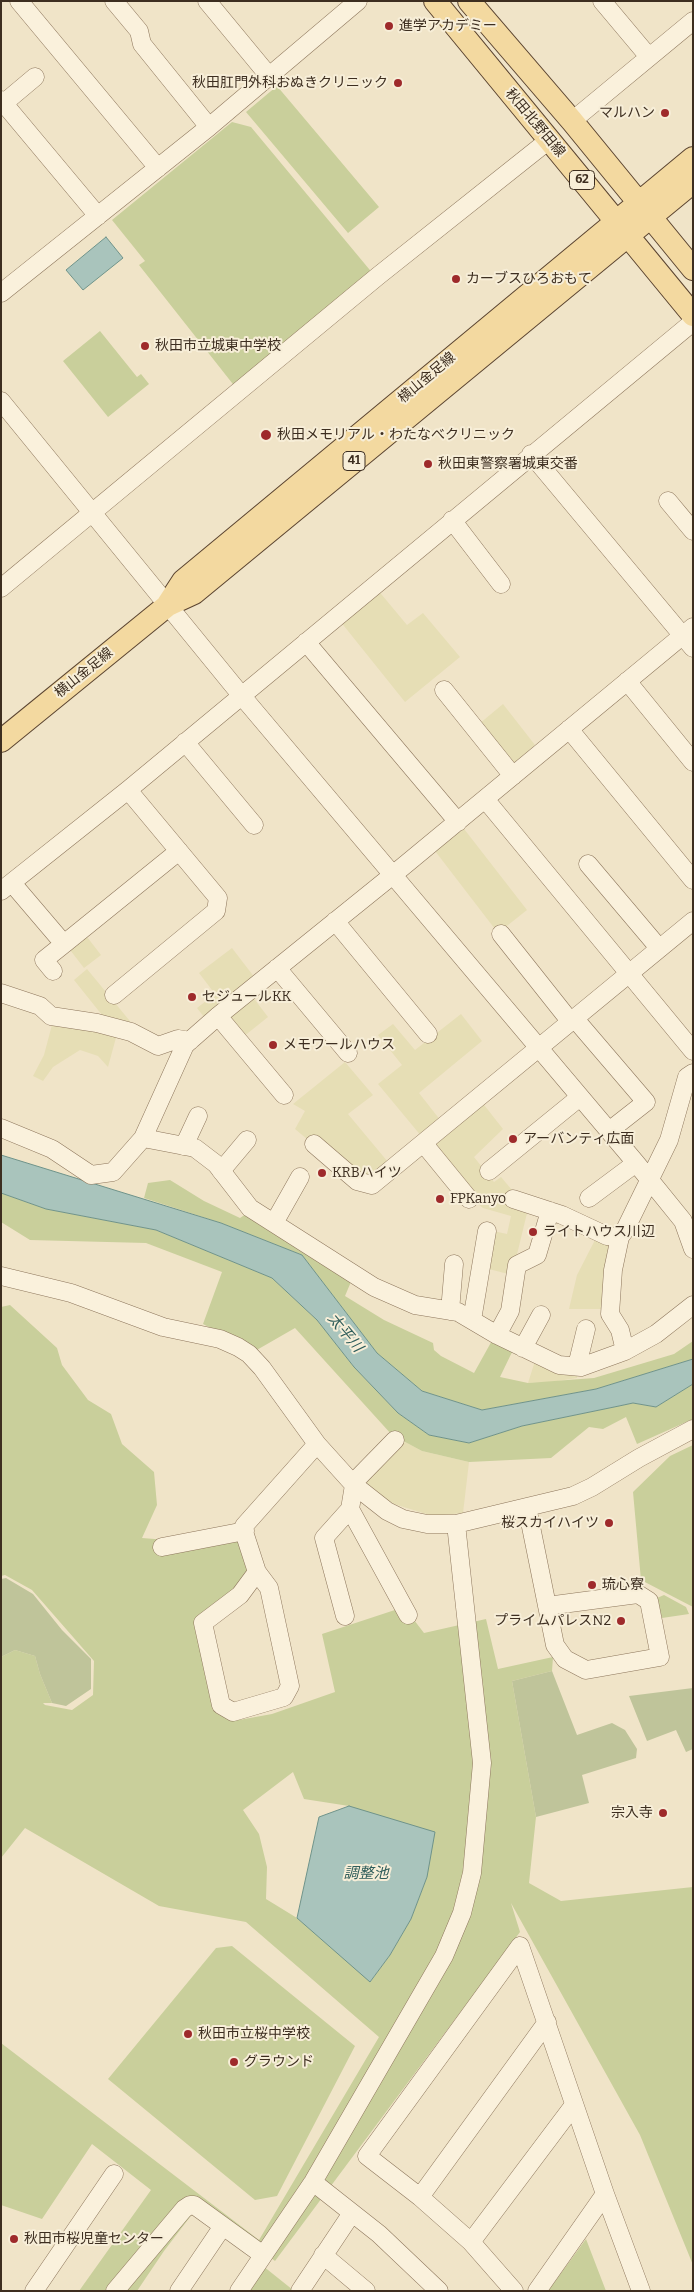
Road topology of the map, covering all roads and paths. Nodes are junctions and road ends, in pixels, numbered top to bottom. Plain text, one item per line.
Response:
1 (20, 1) edge
2 (114, 1) edge
3 (207, 1) edge
4 (358, 1) edge
5 (435, 1) edge
6 (470, 1) edge
7 (602, 1) edge
8 (693, 21) edge
9 (649, 58) junction
10 (269, 76) junction
11 (35, 77) dead end
12 (3, 101) edge
13 (572, 121) junction
14 (209, 127) junction
15 (549, 140) junction
16 (693, 158) edge
17 (158, 168) junction
18 (693, 182) edge
19 (645, 209) junction
20 (98, 216) junction
21 (622, 228) junction
22 (693, 269) edge
23 (5, 283) edge
24 (693, 315) edge
25 (693, 322) edge
26 (1, 401) edge
27 (532, 454) junction
28 (668, 500) dead end
29 (92, 512) junction
30 (452, 520) junction
31 (693, 531) edge
32 (502, 584) dead end
33 (1, 588) edge
34 (168, 605) junction
35 (689, 637) edge
36 (306, 642) junction
37 (627, 681) junction
38 (444, 690) dead end
39 (241, 694) junction
40 (569, 730) junction
41 (1, 742) edge
42 (185, 742) junction
43 (693, 762) edge
44 (513, 776) junction
45 (128, 790) junction
46 (485, 799) junction
47 (458, 822) junction
48 (254, 825) dead end
49 (179, 851) junction
50 (588, 864) dead end
51 (394, 874) junction
52 (693, 880) edge
53 (7, 887) edge
54 (336, 921) junction
55 (693, 921) edge
56 (501, 934) dead end
57 (64, 944) junction
58 (659, 948) junction
59 (277, 968) junction
60 (53, 971) dead end
61 (629, 974) junction
62 (1, 993) edge
63 (114, 995) dead end
64 (218, 1016) junction
65 (573, 1020) junction
66 (428, 1034) dead end
67 (190, 1041) junction
68 (539, 1048) junction
69 (693, 1051) edge
70 (348, 1053) dead end
71 (693, 1073) edge
72 (284, 1095) dead end
73 (580, 1097) junction
74 (198, 1116) dead end
75 (1, 1128) edge
76 (609, 1131) junction
77 (143, 1138) junction
78 (247, 1140) dead end
79 (314, 1144) dead end
80 (424, 1144) junction
81 (184, 1146) junction
82 (636, 1163) junction
83 (221, 1170) junction
84 (489, 1171) dead end
85 (300, 1177) dead end
86 (650, 1181) junction
87 (589, 1198) dead end
88 (468, 1199) dead end
89 (513, 1199) dead end
90 (550, 1211) junction
91 (274, 1223) junction
92 (487, 1231) dead end
93 (620, 1237) junction
94 (693, 1249) edge
95 (454, 1264) dead end
96 (1, 1276) edge
97 (693, 1305) edge
98 (450, 1310) junction
99 (541, 1315) dead end
100 (472, 1320) junction
101 (586, 1329) dead end
102 (497, 1335) junction
103 (523, 1348) junction
104 (625, 1351) junction
105 (577, 1366) junction
106 (693, 1429) edge
107 (395, 1440) dead end
108 (317, 1444) junction
109 (354, 1484) junction
110 (527, 1507) junction
111 (350, 1509) junction
112 (456, 1524) junction
113 (245, 1531) junction
114 (162, 1547) dead end
115 (257, 1572) junction
116 (547, 1606) junction
117 (408, 1615) dead end
118 (345, 1616) dead end
119 (547, 2022) junction
120 (574, 2105) junction
121 (114, 2174) dead end
122 (313, 2182) junction
123 (605, 2194) junction
124 (420, 2197) junction
125 (352, 2213) junction
126 (223, 2226) junction
127 (471, 2242) junction
128 (263, 2255) junction
129 (323, 2255) junction
130 (34, 2291) edge
131 (115, 2291) edge
132 (179, 2291) edge
133 (239, 2291) edge
134 (300, 2291) edge
135 (366, 2291) edge
136 (438, 2291) edge
137 (514, 2291) edge
138 (537, 2291) edge
139 (641, 2291) edge

1 - 17 street
2 - 14 street
3 - 10 street
4 - 10 street
5 - 15 main road, 秋田北野田線 / 62
6 - 13 main road, 62
7 - 9 street
8 - 9 street
9 - 13 street
10 - 14 street
11 - 12 street
12 - 20 street
13 - 19 main road, 62
14 - 17 street
15 - 21 main road, 秋田北野田線 / 62
15 - 29 street
16 - 19 main road, 横山金足線 / 41
17 - 20 street
18 - 19 main road, 横山金足線 / 41
19 - 21 main road, 横山金足線 / 41
19 - 22 main road, 62
20 - 23 street
21 - 24 main road, 秋田北野田線 / 62
21 - 34 main road, 横山金足線 / 41
25 - 27 street
26 - 29 street
27 - 30 street
27 - 35 street
28 - 31 street
29 - 33 street
29 - 34 street
30 - 32 street
30 - 36 street
34 - 39 street
34 - 41 main road, 横山金足線 / 41
35 - 37 street
36 - 39 street
36 - 47 street
37 - 40 street
37 - 43 street
38 - 44 street
39 - 42 street
39 - 51 street
40 - 44 street
40 - 52 street
42 - 45 street
42 - 48 street
44 - 46 street
45 - 49 street
45 - 53 street
46 - 47 street
46 - 61 street
47 - 51 street
49 - 57 street
49 - 63 street
50 - 58 street
51 - 54 street
51 - 68 street
53 - 57 street
54 - 59 street
54 - 66 street
55 - 58 street
56 - 65 street
57 - 60 street
58 - 61 street
59 - 64 street
59 - 70 street
61 - 65 street
61 - 69 street
62 - 67 street
64 - 67 street
64 - 72 street
65 - 68 street
65 - 76 street
67 - 77 street
68 - 73 street
68 - 80 street
71 - 86 street
73 - 76 street
73 - 84 street
74 - 81 street
75 - 77 street
76 - 82 street
77 - 81 street
78 - 83 street
79 - 80 street
80 - 88 street
81 - 83 street
82 - 86 street
82 - 87 street
83 - 91 street
85 - 91 street
86 - 93 street
86 - 94 street
89 - 90 street
90 - 93 street
90 - 102 street
91 - 98 street
92 - 100 street
93 - 104 street
95 - 98 street
96 - 108 street
97 - 104 street
98 - 100 street
99 - 103 street
100 - 102 street
101 - 105 street
102 - 103 street
103 - 105 street
104 - 105 street
106 - 110 street
107 - 109 street
108 - 109 street
108 - 113 street
109 - 111 street
109 - 112 street
110 - 112 street
110 - 116 street
111 - 117 street
111 - 118 street
112 - 122 street
113 - 114 street
113 - 115 street
115 - 115 street
116 - 116 street
119 - 120 street
119 - 124 street
119 - 124 street
120 - 123 street
120 - 127 street
121 - 130 street
122 - 125 street
122 - 128 street
123 - 138 street
123 - 139 street
124 - 127 street
125 - 129 street
125 - 136 street
126 - 128 street
126 - 131 street
126 - 132 street
127 - 137 street
128 - 133 street
129 - 134 street
129 - 135 street

